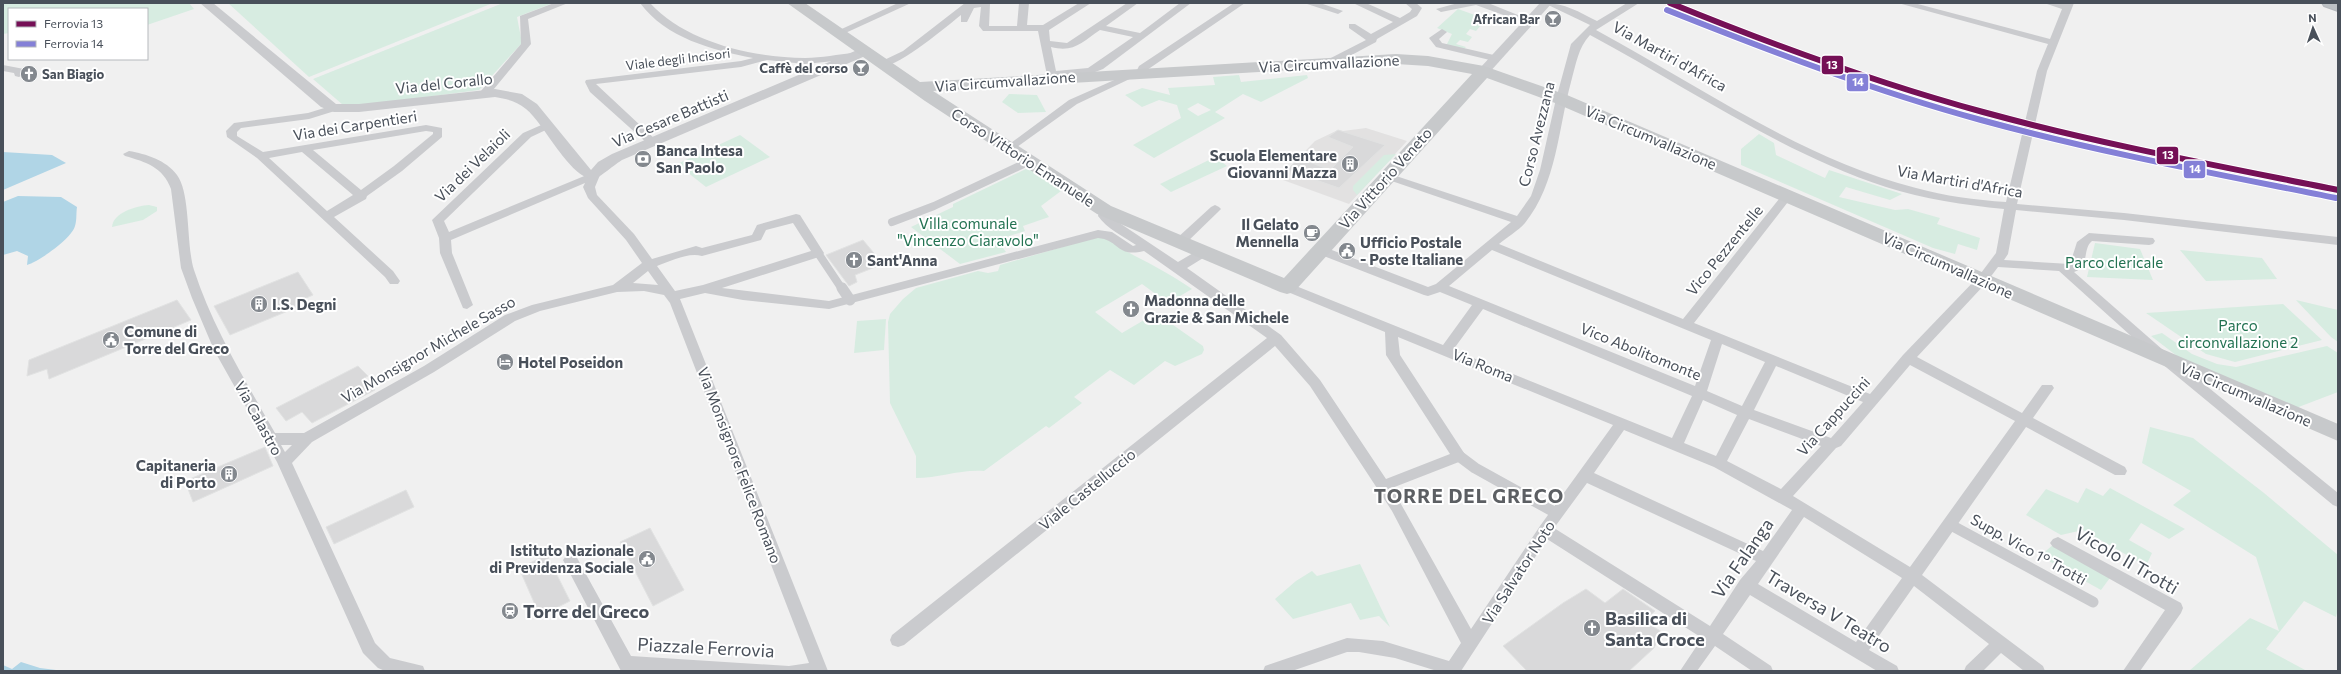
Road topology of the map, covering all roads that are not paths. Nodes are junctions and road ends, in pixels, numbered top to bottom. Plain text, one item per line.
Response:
1 (206, 3) edge
2 (563, 3) edge
3 (645, 3) edge
4 (906, 3) edge
5 (971, 3) edge
6 (1024, 3) edge
7 (1086, 3) edge
8 (1133, 3) edge
9 (1186, 3) edge
10 (1240, 3) edge
11 (1309, 3) edge
12 (1358, 3) edge
13 (1410, 3) edge
14 (1473, 3) edge
15 (1479, 3) edge
16 (1546, 3) edge
17 (1549, 3) edge
18 (1634, 3) edge
19 (1903, 3) edge
20 (2049, 3) edge
21 (2330, 3) edge
22 (800, 4) edge
23 (2066, 5) edge
24 (2338, 6) edge
25 (1441, 9) dead end
26 (1338, 11) dead end
27 (964, 20) dead end
28 (1528, 21) junction
29 (1402, 22) junction
30 (1352, 26) dead end
31 (1098, 27) junction
32 (1592, 27) junction
33 (1045, 28) junction
34 (1022, 29) junction
35 (1442, 32) dead end
36 (838, 33) junction
37 (1142, 36) junction
38 (1372, 38) junction
39 (2052, 42) junction
40 (1048, 44) dead end
41 (860, 53) junction
42 (767, 57) junction
43 (1329, 63) junction
44 (884, 64) junction
45 (1489, 64) junction
46 (3, 68) edge
47 (1138, 73) junction
48 (19, 74) dead end
49 (1051, 76) junction
50 (917, 87) junction
51 (484, 93) junction
52 (1561, 99) junction
53 (334, 108) junction
54 (546, 126) junction
55 (652, 142) junction
56 (303, 148) junction
57 (1009, 148) junction
58 (129, 154) dead end
59 (261, 156) junction
60 (1030, 162) junction
61 (594, 175) junction
62 (1387, 176) junction
63 (1787, 196) junction
64 (362, 197) junction
65 (2010, 208) junction
66 (1215, 209) dead end
67 (1104, 210) junction
68 (327, 216) junction
69 (1520, 221) junction
70 (892, 222) dead end
71 (445, 238) junction
72 (2149, 241) dead end
73 (2338, 241) edge
74 (1180, 242) junction
75 (1490, 245) junction
76 (1147, 246) junction
77 (1320, 250) junction
78 (1204, 252) junction
79 (818, 253) junction
80 (1996, 264) junction
81 (648, 265) junction
82 (1178, 268) junction
83 (2063, 268) junction
84 (392, 277) dead end
85 (1982, 280) junction
86 (1287, 286) junction
87 (1440, 286) junction
88 (617, 288) junction
89 (705, 289) junction
90 (670, 293) junction
91 (850, 300) junction
92 (1480, 304) junction
93 (467, 306) dead end
94 (1686, 324) junction
95 (1391, 329) junction
96 (1276, 338) junction
97 (1718, 338) junction
98 (1446, 350) junction
99 (1908, 358) junction
100 (1773, 360) junction
101 (2166, 360) junction
102 (2047, 388) dead end
103 (1700, 392) junction
104 (1872, 400) junction
105 (1747, 413) junction
106 (2024, 420) junction
107 (1622, 423) junction
108 (2338, 433) edge
109 (271, 438) junction
110 (307, 438) junction
111 (1831, 444) junction
112 (1676, 445) junction
113 (1459, 456) junction
114 (284, 462) junction
115 (1719, 463) junction
116 (2120, 471) dead end
117 (1584, 475) junction
118 (1382, 486) junction
119 (1783, 497) junction
120 (2338, 501) edge
121 (1802, 508) junction
122 (1556, 513) junction
123 (1949, 524) junction
124 (1545, 530) junction
125 (2058, 543) dead end
126 (1766, 559) junction
127 (571, 560) dead end
128 (1912, 576) junction
129 (1746, 586) junction
130 (2093, 602) dead end
131 (1712, 635) junction
132 (898, 640) dead end
133 (2000, 643) junction
134 (1470, 644) junction
135 (1858, 652) junction
136 (628, 667) edge
137 (820, 670) edge
138 (418, 671) edge
139 (784, 671) edge
140 (794, 671) edge
141 (1271, 671) edge
142 (1450, 671) edge
143 (1689, 671) edge
144 (1765, 671) edge
145 (1891, 671) edge
146 (1972, 671) edge
147 (2037, 671) edge
148 (2131, 671) edge

1 - 53 street
2 - 51 street
3 - 42 street
4 - 36 street
5 - 44 street
6 - 34 street
7 - 33 street
8 - 31 street
9 - 37 street
10 - 47 street
11 - 26 street
12 - 29 street
13 - 29 street
14 - 25 street
15 - 28 street
16 - 28 street
17 - 32 street, Via Martiri d'Africa
18 - 32 street, Corso Avezzana
19 - 39 street
20 - 23 street
21 - 24 highway
22 - 36 main road, Corso Vittorio Emanuele
23 - 39 street, Via Cappuccini
27 - 34 street
28 - 45 street
29 - 38 street
30 - 38 street
31 - 37 street
31 - 40 street
32 - 52 street, Corso Avezzana
32 - 65 street, Via Martiri d'Africa
33 - 34 street
33 - 49 street
35 - 45 street
36 - 41 main road, Corso Vittorio Emanuele
37 - 49 street
38 - 43 street
39 - 65 street, Via Cappuccini
41 - 42 street
41 - 44 main road, Corso Vittorio Emanuele
41 - 55 street, Via Cesare Battisti
42 - 55 street, Viale degli Incisori
43 - 45 main road, Via Circumvallazione
43 - 47 main road, Via Circumvallazione
44 - 50 main road, Corso Vittorio Emanuele
45 - 52 main road, Via Circumvallazione
45 - 62 main road, Via Vittorio Veneto
46 - 48 street
47 - 49 main road, Via Circumvallazione
47 - 57 street
49 - 50 main road, Via Circumvallazione
50 - 57 main road, Corso Vittorio Emanuele
51 - 53 street, Via del Corallo
51 - 54 street, Via del Corallo
52 - 63 main road, Via Circumvallazione
52 - 69 street, Corso Avezzana
53 - 59 street, Via dei Carpentieri
54 - 61 street, Via del Corallo
54 - 71 street, Via dei Velaioli
55 - 61 street, Via Cesare Battisti
56 - 59 street, Via dei Carpentieri
56 - 64 street
56 - 64 street, Via dei Carpentieri
57 - 60 main road, Corso Vittorio Emanuele
58 - 109 street, Via Calastro
59 - 68 street, Via dei Carpentieri
60 - 67 main road, Corso Vittorio Emanuele
60 - 70 street
61 - 71 street
61 - 81 street
62 - 69 street
62 - 77 main road, Via Vittorio Veneto
63 - 85 main road, Via Circumvallazione
63 - 94 street, Vico Pezzentelle
64 - 68 street, Via dei Carpentieri
65 - 73 street, Via Martiri d'Africa
65 - 80 street, Via Cappuccini
66 - 74 street
67 - 74 main road, Corso Vittorio Emanuele
67 - 76 street
68 - 84 street
69 - 75 street, Corso Avezzana
71 - 93 street, Via dei Velaioli
72 - 83 street
74 - 78 main road, Via Roma
75 - 87 street, Corso Avezzana
75 - 94 street
76 - 82 street
76 - 91 street
77 - 86 main road, Via Vittorio Veneto
77 - 87 street
78 - 82 street
78 - 86 main road, Via Roma
79 - 81 street
79 - 89 street
79 - 91 street
80 - 83 street
80 - 85 street, Via Cappuccini
81 - 88 street, Via Monsignor Michele Sasso
81 - 90 street, Via Monsignore Felice Romano
82 - 96 street
83 - 101 street
85 - 99 street, Via Cappuccini
85 - 101 main road, Via Circumvallazione
86 - 95 street, Via Roma
87 - 92 street, Vico Abolitomonte
88 - 90 street, Via Monsignor Michele Sasso
88 - 110 street, Via Monsignor Michele Sasso
89 - 90 street
89 - 91 street
90 - 137 street, Via Monsignore Felice Romano
92 - 98 street
92 - 103 street, Vico Abolitomonte
94 - 97 street
95 - 98 street, Via Roma
95 - 113 street
96 - 118 street
96 - 132 street, Viale Castelluccio
97 - 100 street
97 - 103 street
98 - 107 street, Via Roma
99 - 104 street, Via Cappuccini
99 - 106 street
100 - 104 street
100 - 105 street
101 - 108 main road, Via Circumvallazione
101 - 120 street
102 - 106 street
103 - 105 street, Vico Abolitomonte
103 - 112 street
104 - 111 street, Via Cappuccini
105 - 111 street, Vico Abolitomonte
105 - 115 street
106 - 116 street
106 - 123 street
107 - 112 street, Via Roma
107 - 117 street, Via Salvator Noto
109 - 110 street, Via Monsignor Michele Sasso
109 - 114 street, Via Calastro
110 - 114 street, Via Monsignor Michele Sasso
111 - 119 street, Via Cappuccini
112 - 115 street, Via Roma
113 - 118 street
113 - 122 street
114 - 138 street, Via Calastro
115 - 119 street, Via Roma
117 - 122 street, Via Salvator Noto
117 - 126 street
118 - 134 street
119 - 121 street, Via Roma
121 - 126 street, Via Falanga
121 - 128 street, Via Roma
122 - 124 street, Via Salvator Noto
123 - 128 street
123 - 130 street, Supp. Vico 1° Trotti
124 - 131 street
124 - 134 street, Via Salvator Noto
125 - 148 street, Vicolo II Trotti
126 - 129 street, Via Falanga
127 - 136 street, Piazzale Ferrovia
128 - 133 street, Via Roma
128 - 135 street
129 - 131 street, Via Falanga
129 - 135 street, Traversa V Teatro
131 - 143 street, Via Falanga
131 - 144 street
133 - 146 street
133 - 147 street, Via Roma
134 - 142 street, Via Salvator Noto
135 - 145 street, Traversa V Teatro
136 - 139 street, Piazzale Ferrovia
137 - 140 street, Piazzale Ferrovia
141 - 142 street

